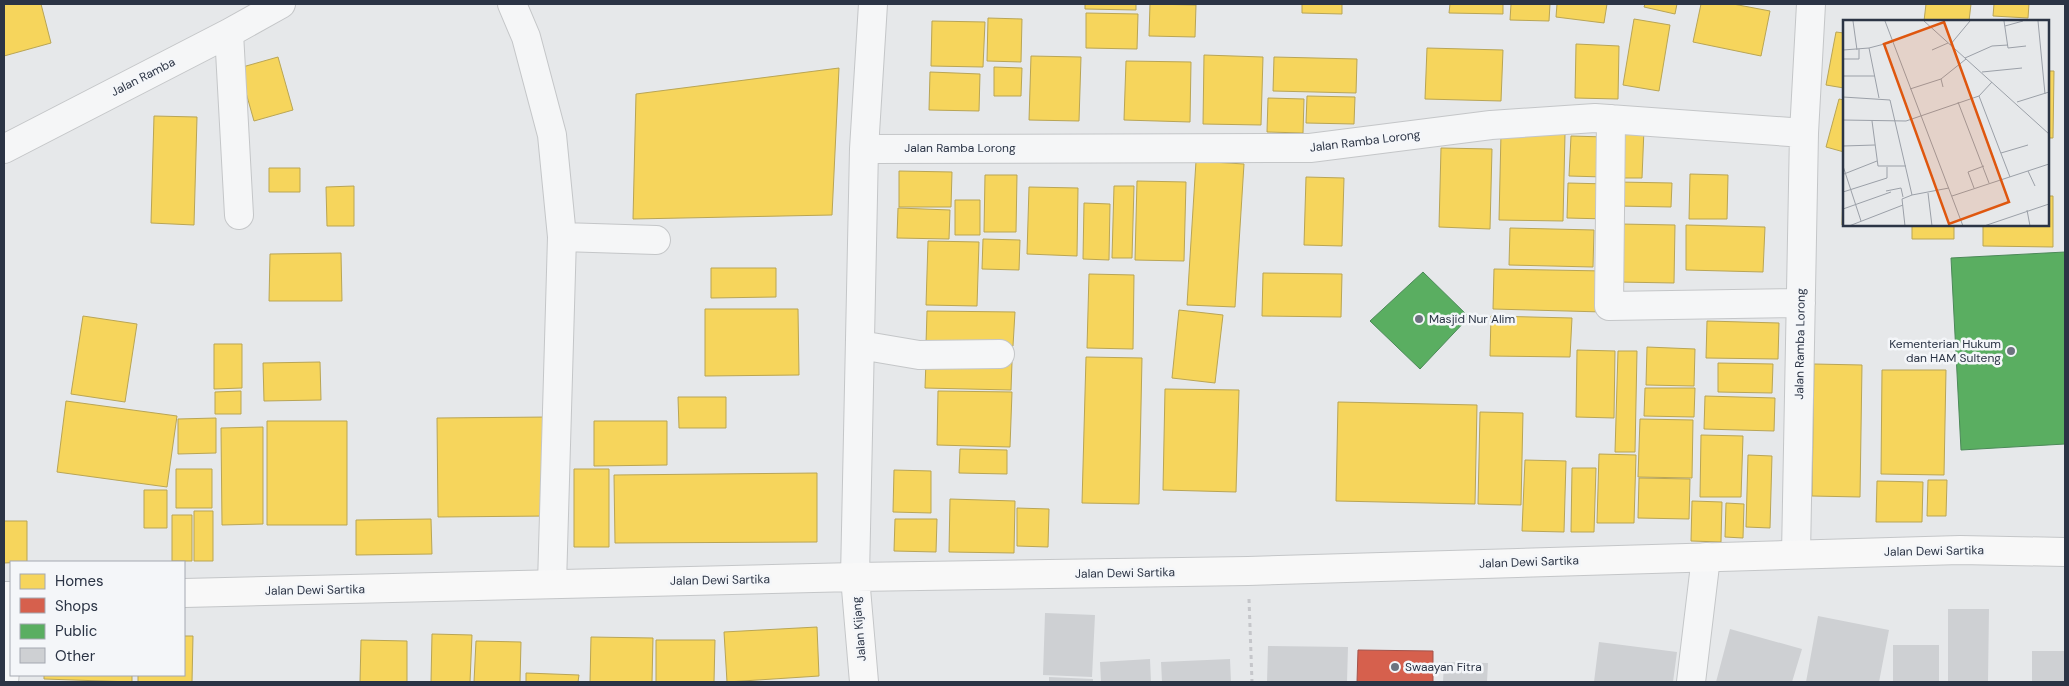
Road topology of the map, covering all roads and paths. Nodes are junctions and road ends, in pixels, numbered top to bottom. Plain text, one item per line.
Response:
1 (512, 4) edge
2 (872, 4) edge
3 (1811, 4) edge
4 (265, 8) edge
5 (229, 33) junction
6 (1610, 119) junction
7 (1804, 133) junction
8 (864, 148) junction
9 (4, 149) edge
10 (239, 215) dead end
11 (562, 237) junction
12 (656, 240) dead end
13 (1800, 303) junction
14 (860, 345) junction
15 (1000, 354) dead end
16 (2065, 552) edge
17 (1796, 554) junction
18 (1706, 557) junction
19 (1248, 571) junction
20 (855, 577) junction
21 (552, 584) junction
22 (185, 593) edge
23 (10, 613) edge
24 (4, 682) edge
25 (864, 682) edge
26 (1252, 682) edge
27 (1691, 682) edge

1 - 11 street
2 - 8 street
3 - 7 street, Jalan Ramba Lorong
4 - 5 street, Jalan Ramba
5 - 9 street, Jalan Ramba
5 - 10 street
6 - 7 street, Jalan Ramba Lorong
6 - 8 street, Jalan Ramba Lorong
6 - 13 street
7 - 13 street, Jalan Ramba Lorong
8 - 14 street
11 - 12 street
11 - 21 street
13 - 17 street, Jalan Ramba Lorong
14 - 15 street
14 - 20 street
16 - 17 main road, Jalan Dewi Sartika
17 - 18 main road, Jalan Dewi Sartika
18 - 19 main road, Jalan Dewi Sartika
18 - 27 street
19 - 20 main road, Jalan Dewi Sartika
19 - 26 path
20 - 21 main road, Jalan Dewi Sartika
20 - 25 main road, Jalan Kijang
21 - 22 main road, Jalan Dewi Sartika
23 - 24 street

